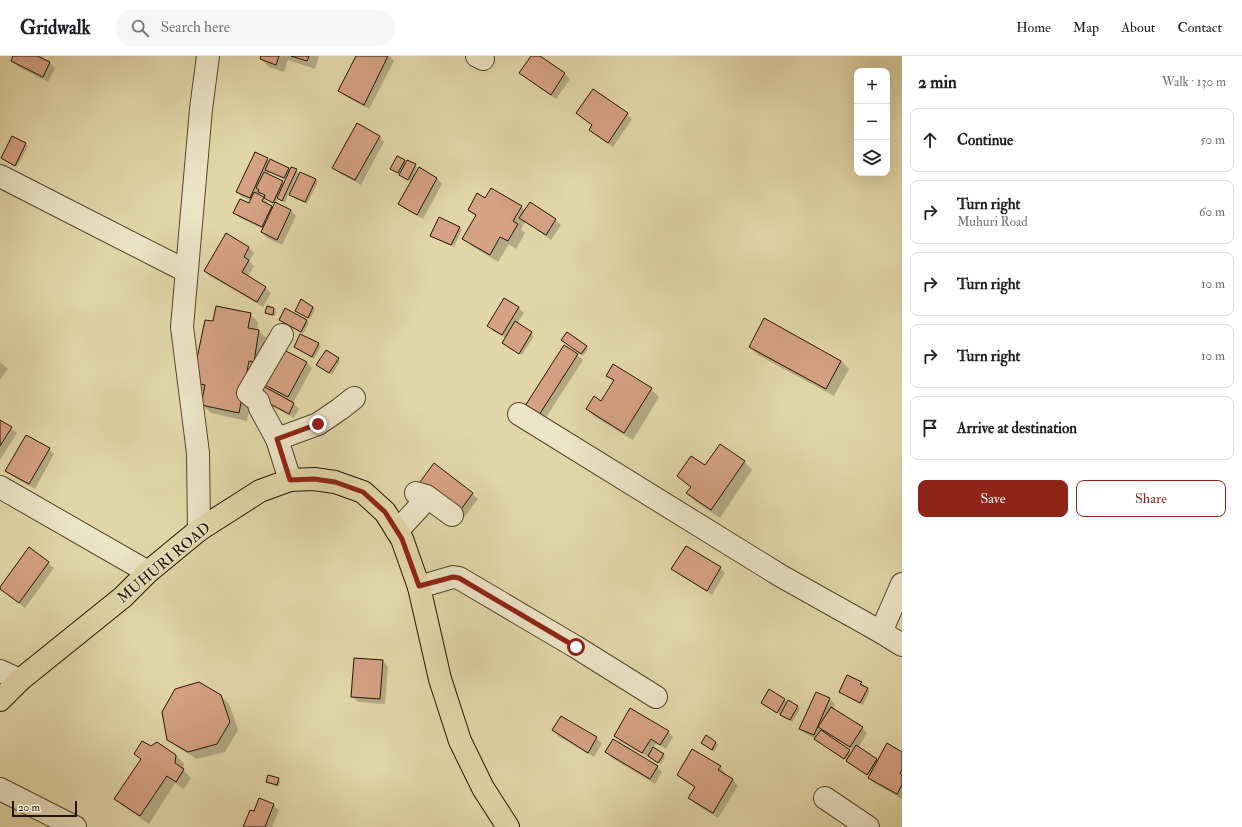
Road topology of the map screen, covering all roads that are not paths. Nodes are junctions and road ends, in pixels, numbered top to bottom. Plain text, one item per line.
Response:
1 (208, 56) edge
2 (0, 176) edge
3 (186, 271) junction
4 (282, 335) dead end
5 (354, 398) dead end
6 (519, 414) dead end
7 (277, 439) junction
8 (290, 480) junction
9 (0, 487) edge
10 (452, 515) dead end
11 (198, 530) junction
12 (397, 530) junction
13 (148, 572) junction
14 (902, 584) edge
15 (419, 586) junction
16 (881, 632) junction
17 (902, 645) edge
18 (0, 671) edge
19 (20, 680) junction
20 (656, 697) dead end
21 (0, 700) edge
22 (0, 788) edge
23 (825, 798) dead end
24 (75, 827) edge
25 (508, 827) edge
26 (868, 827) edge

1 - 3 street
2 - 3 street
3 - 11 street
4 - 7 street
5 - 7 street
6 - 16 street
7 - 8 street
8 - 11 main road, MUHURI ROAD
8 - 12 main road, MUHURI ROAD
9 - 13 street
10 - 12 street
11 - 13 main road, MUHURI ROAD
12 - 15 main road, MUHURI ROAD
13 - 19 main road, MUHURI ROAD
14 - 16 street
15 - 20 street
15 - 25 main road, MUHURI ROAD
16 - 17 street
18 - 19 street
19 - 21 main road, MUHURI ROAD
22 - 24 street
23 - 26 street

